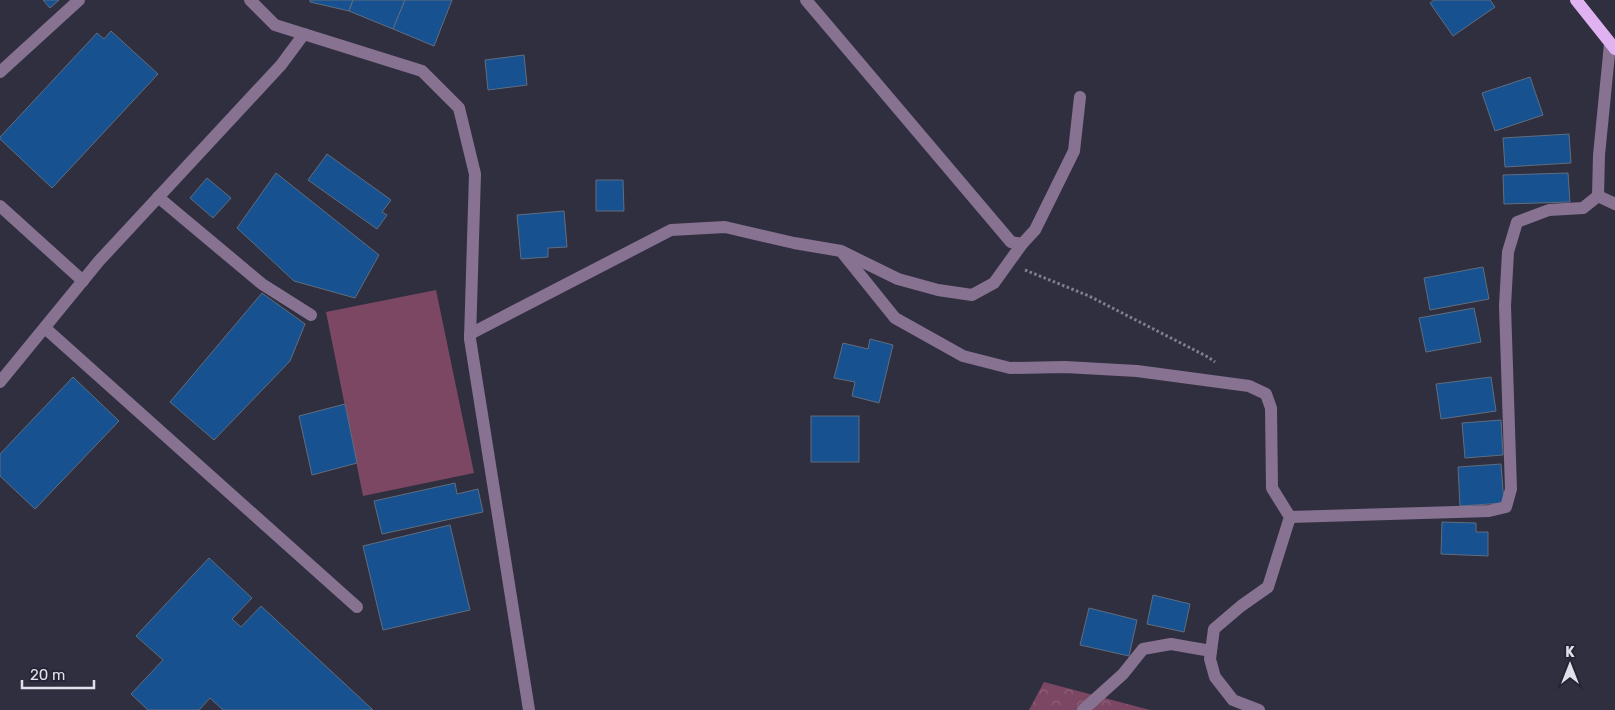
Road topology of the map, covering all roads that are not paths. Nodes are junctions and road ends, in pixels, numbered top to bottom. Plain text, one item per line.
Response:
1 (79, 0) edge
2 (250, 0) edge
3 (806, 0) edge
4 (1576, 0) edge
5 (304, 34) junction
6 (1612, 46) edge
7 (0, 72) edge
8 (1080, 97) dead end
9 (1598, 196) junction
10 (158, 197) junction
11 (1615, 204) edge
12 (0, 206) edge
13 (1022, 244) junction
14 (841, 251) junction
15 (83, 281) junction
16 (311, 315) dead end
17 (44, 328) junction
18 (470, 334) junction
19 (0, 382) edge
20 (1290, 517) junction
21 (357, 607) dead end
22 (1211, 651) junction
23 (529, 710) edge
24 (1083, 710) edge
25 (1259, 710) edge

1 - 7 street
2 - 5 street
3 - 13 street
4 - 6 main road
5 - 10 street
5 - 18 street
6 - 9 street
8 - 13 street
9 - 11 street
9 - 20 street
10 - 15 street
10 - 16 street
12 - 15 street
13 - 14 street
14 - 18 street
14 - 20 street
15 - 17 street
17 - 19 street
17 - 21 street
18 - 23 street
20 - 22 street
22 - 24 street
22 - 25 street

